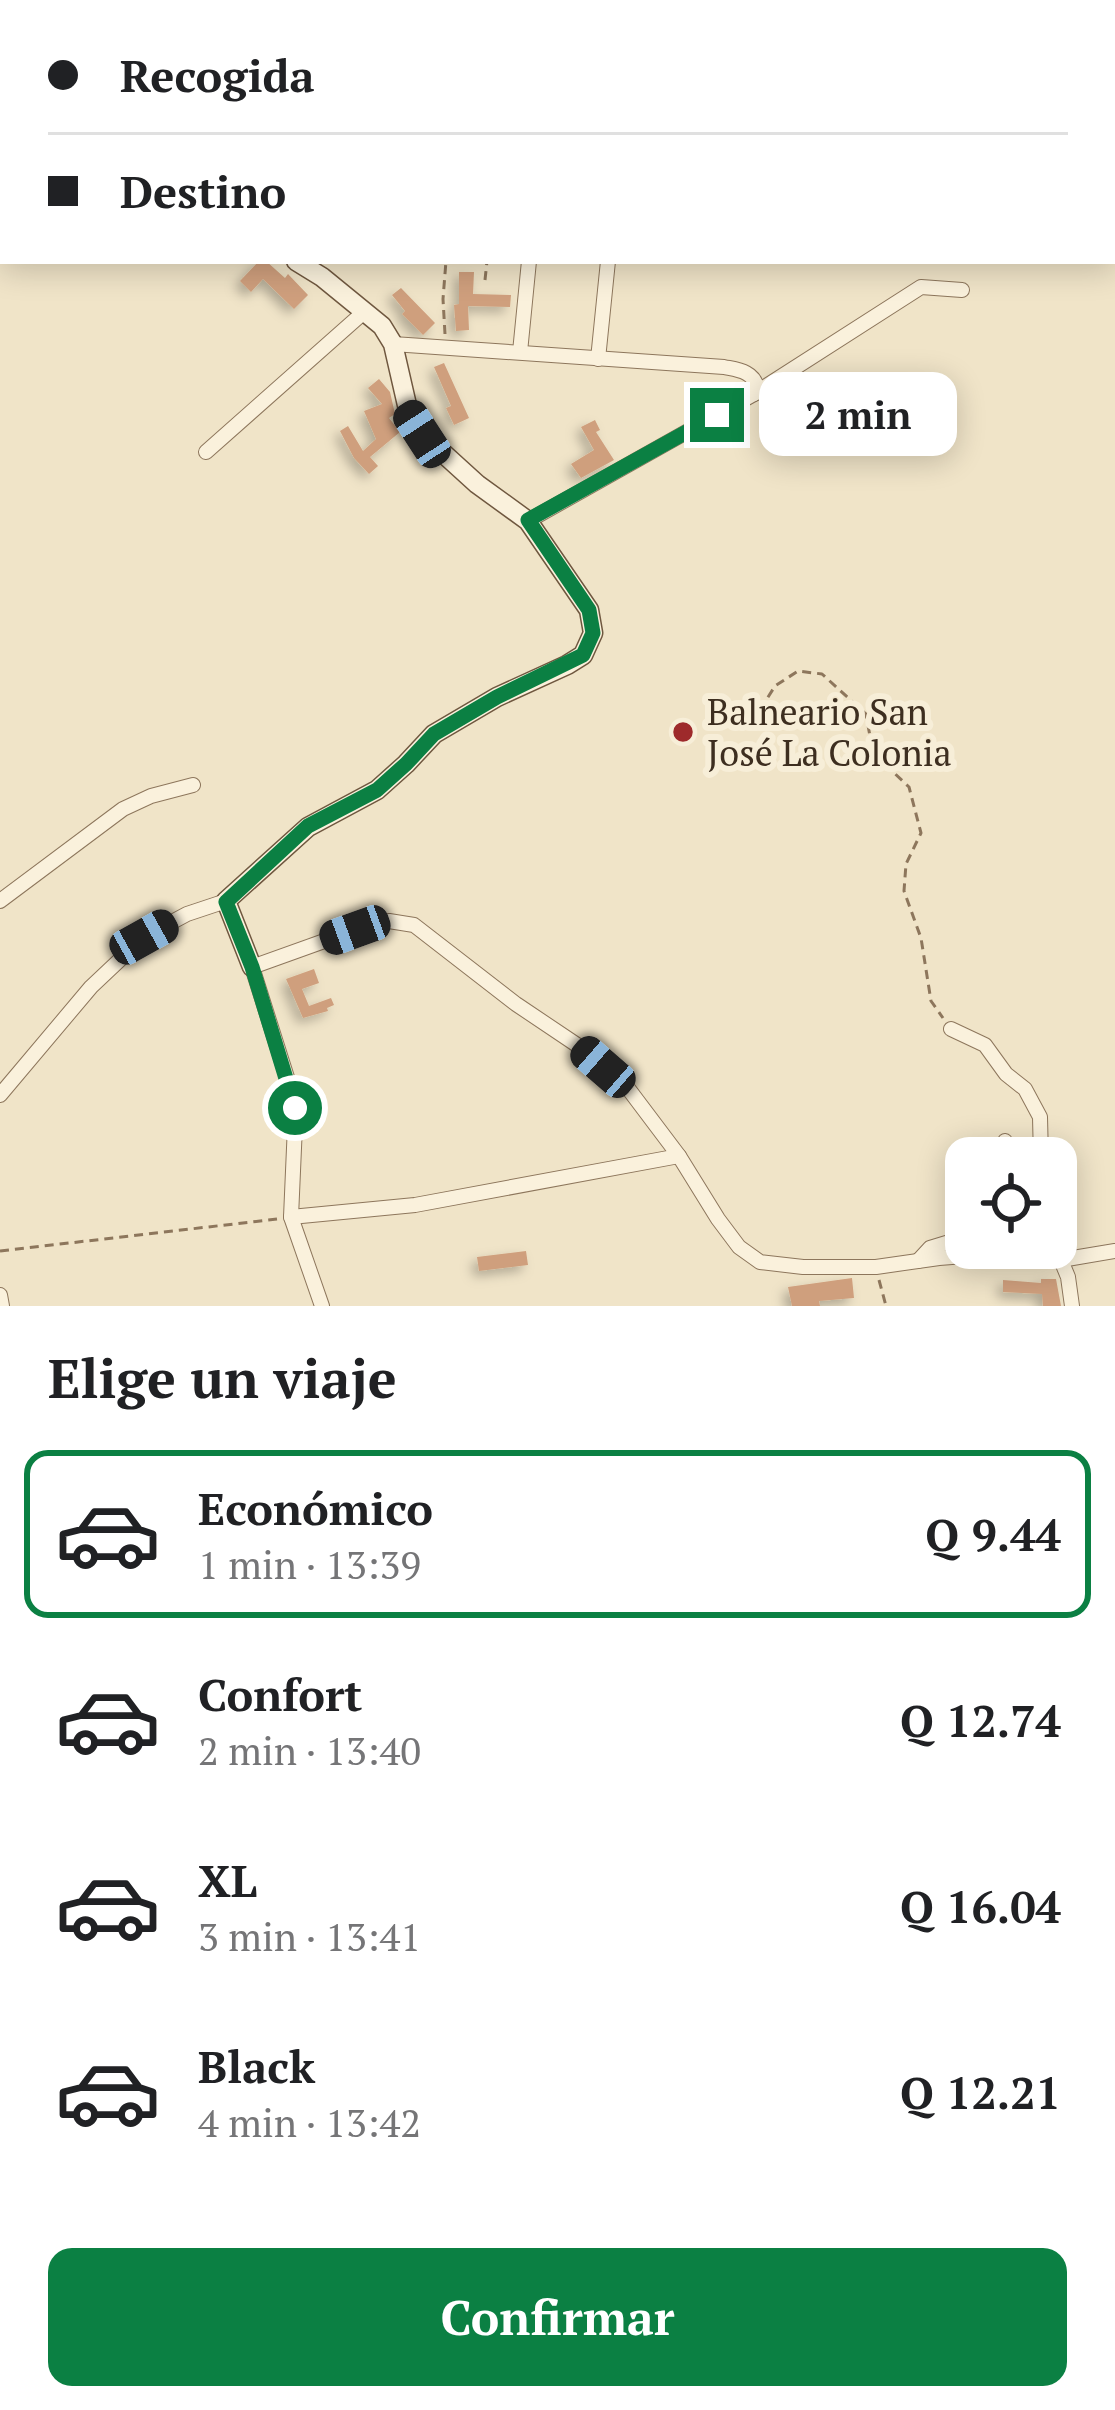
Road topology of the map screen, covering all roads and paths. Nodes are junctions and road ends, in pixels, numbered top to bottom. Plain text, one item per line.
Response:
1 (446, 264) edge
2 (487, 264) edge
3 (529, 264) edge
4 (608, 264) edge
5 (323, 269) edge
6 (485, 280) dead end
7 (962, 290) dead end
8 (364, 311) junction
9 (392, 344) junction
10 (445, 347) junction
11 (520, 352) junction
12 (598, 359) junction
13 (754, 394) junction
14 (206, 452) dead end
15 (528, 520) junction
16 (760, 710) dead end
17 (193, 785) dead end
18 (0, 901) edge
19 (226, 902) junction
20 (252, 967) junction
21 (951, 1029) joint
22 (0, 1095) edge
23 (1040, 1137) edge
24 (679, 1156) junction
25 (291, 1217) junction
26 (945, 1243) edge
27 (0, 1251) edge
28 (1115, 1251) edge
29 (1077, 1253) edge
30 (945, 1259) edge
31 (918, 1261) junction
32 (876, 1267) junction
33 (1065, 1269) edge
34 (0, 1295) edge
35 (2, 1306) edge
36 (322, 1306) edge
37 (886, 1306) edge
38 (1072, 1306) edge

1 - 10 path
2 - 6 path
3 - 11 street
4 - 12 street
5 - 8 street
7 - 13 street
8 - 9 street
8 - 14 street
9 - 10 street
9 - 15 street
10 - 11 street
11 - 12 street
12 - 13 street
13 - 15 street
15 - 19 street
16 - 21 path
17 - 18 street
19 - 20 street
19 - 22 street
20 - 24 street
20 - 25 street
21 - 23 street
24 - 25 street
24 - 32 street
25 - 27 path
25 - 36 street
26 - 31 street
28 - 29 street
30 - 31 street
31 - 32 street
32 - 37 path
33 - 38 street
34 - 35 street

